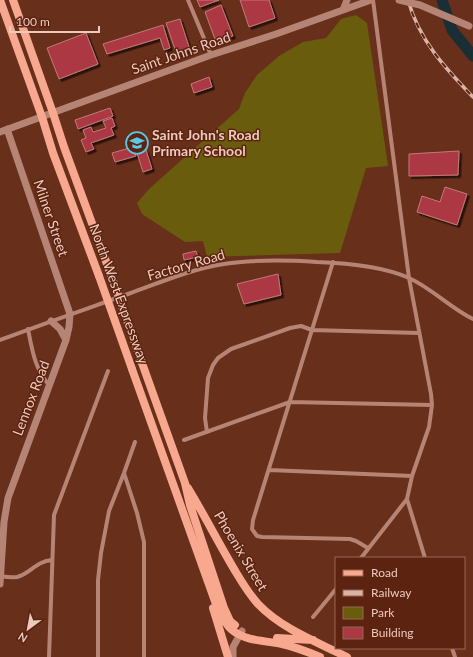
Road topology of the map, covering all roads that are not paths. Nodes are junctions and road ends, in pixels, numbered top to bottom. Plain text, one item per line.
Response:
1 (0, 0) edge
2 (13, 0) edge
3 (188, 0) edge
4 (347, 0) edge
5 (372, 0) edge
6 (399, 0) edge
7 (343, 10) junction
8 (471, 26) edge
9 (211, 55) junction
10 (53, 113) junction
11 (42, 117) junction
12 (3, 130) edge
13 (333, 262) junction
14 (409, 278) junction
15 (70, 314) junction
16 (473, 319) edge
17 (51, 321) junction
18 (28, 329) junction
19 (312, 330) junction
20 (419, 333) junction
21 (0, 340) edge
22 (66, 340) junction
23 (108, 371) dead end
24 (49, 385) junction
25 (290, 402) junction
26 (432, 405) junction
27 (207, 432) junction
28 (184, 440) dead end
29 (135, 442) dead end
30 (269, 470) junction
31 (124, 473) junction
32 (412, 476) junction
33 (185, 482) junction
34 (407, 499) junction
35 (368, 548) junction
36 (198, 553) junction
37 (362, 557) edge
38 (425, 557) edge
39 (52, 560) junction
40 (0, 576) edge
41 (0, 584) edge
42 (335, 589) edge
43 (313, 617) dead end
44 (241, 633) junction
45 (313, 640) junction
46 (50, 657) edge
47 (98, 657) edge
48 (144, 657) edge
49 (228, 657) edge
50 (233, 657) edge
51 (320, 657) edge
52 (347, 657) edge

1 - 11 main road, North West Expressway
2 - 10 main road, North West Expressway
3 - 9 street
4 - 7 street
5 - 7 street, Saint Johns Road
5 - 14 street
6 - 8 street, bridge
7 - 9 street, Saint Johns Road
9 - 10 street, Saint Johns Road
10 - 11 street, Saint Johns Road
10 - 33 main road, North West Expressway, bridge
11 - 12 street, Saint Johns Road
11 - 36 main road, North West Expressway, bridge
12 - 15 street, Milner Street
13 - 14 street, Factory Road
13 - 15 street, Factory Road
13 - 19 street
14 - 16 street, Factory Road
14 - 20 street
15 - 17 street, Factory Road
15 - 22 street, Lennox Road
17 - 18 street, Factory Road
17 - 22 street
18 - 21 street, Factory Road
18 - 24 street
19 - 20 street
19 - 25 street
19 - 27 street
20 - 26 street
22 - 24 street, Lennox Road
23 - 39 street
24 - 40 street, Lennox Road
25 - 26 street
25 - 27 street
25 - 30 street
26 - 32 street
27 - 28 street
29 - 31 street
30 - 32 street
30 - 35 street
31 - 47 street
31 - 48 street
32 - 34 street
33 - 44 main road
33 - 45 main road, Phoenix Street
34 - 35 street
34 - 38 street
35 - 37 street
36 - 44 main road, North West Expressway
36 - 49 main road
39 - 40 street
39 - 46 street
40 - 41 street, Lennox Road
42 - 43 street
44 - 45 main road
44 - 50 street
44 - 51 main road
45 - 52 main road, Phoenix Street

